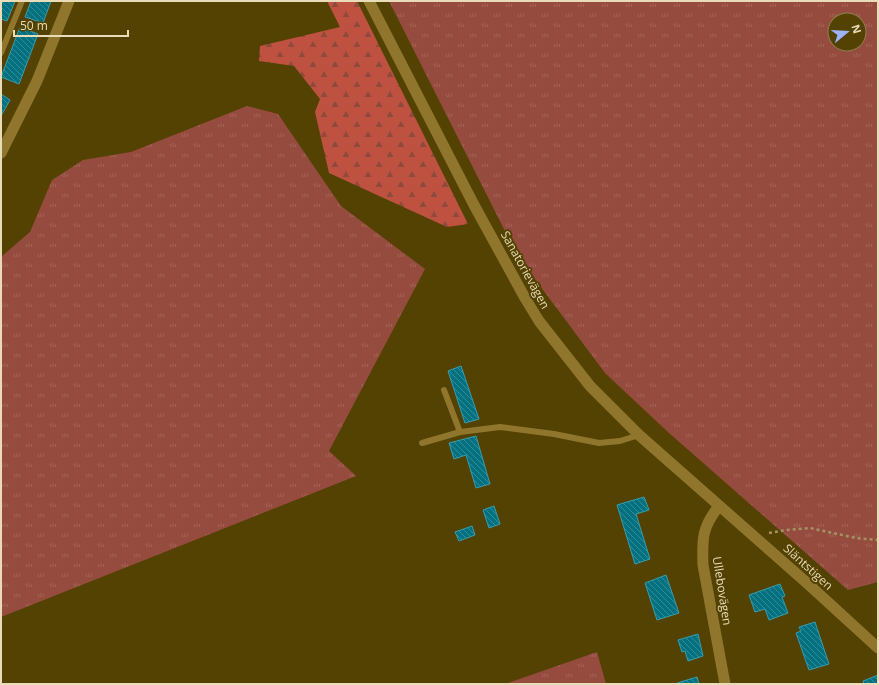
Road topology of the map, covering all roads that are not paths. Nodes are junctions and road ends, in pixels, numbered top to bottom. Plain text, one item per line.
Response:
1 (22, 1) edge
2 (69, 1) edge
3 (369, 1) edge
4 (1, 53) edge
5 (1, 153) edge
6 (444, 390) dead end
7 (460, 432) junction
8 (639, 435) junction
9 (422, 443) dead end
10 (719, 506) junction
11 (878, 648) edge
12 (725, 684) edge

1 - 4 lane
2 - 5 street
3 - 8 street, Sanatorievägen
6 - 7 lane
7 - 8 lane
7 - 9 lane
8 - 10 street, Sanatorievägen
10 - 11 street, Släntstigen
10 - 12 street, Ullebovägen

